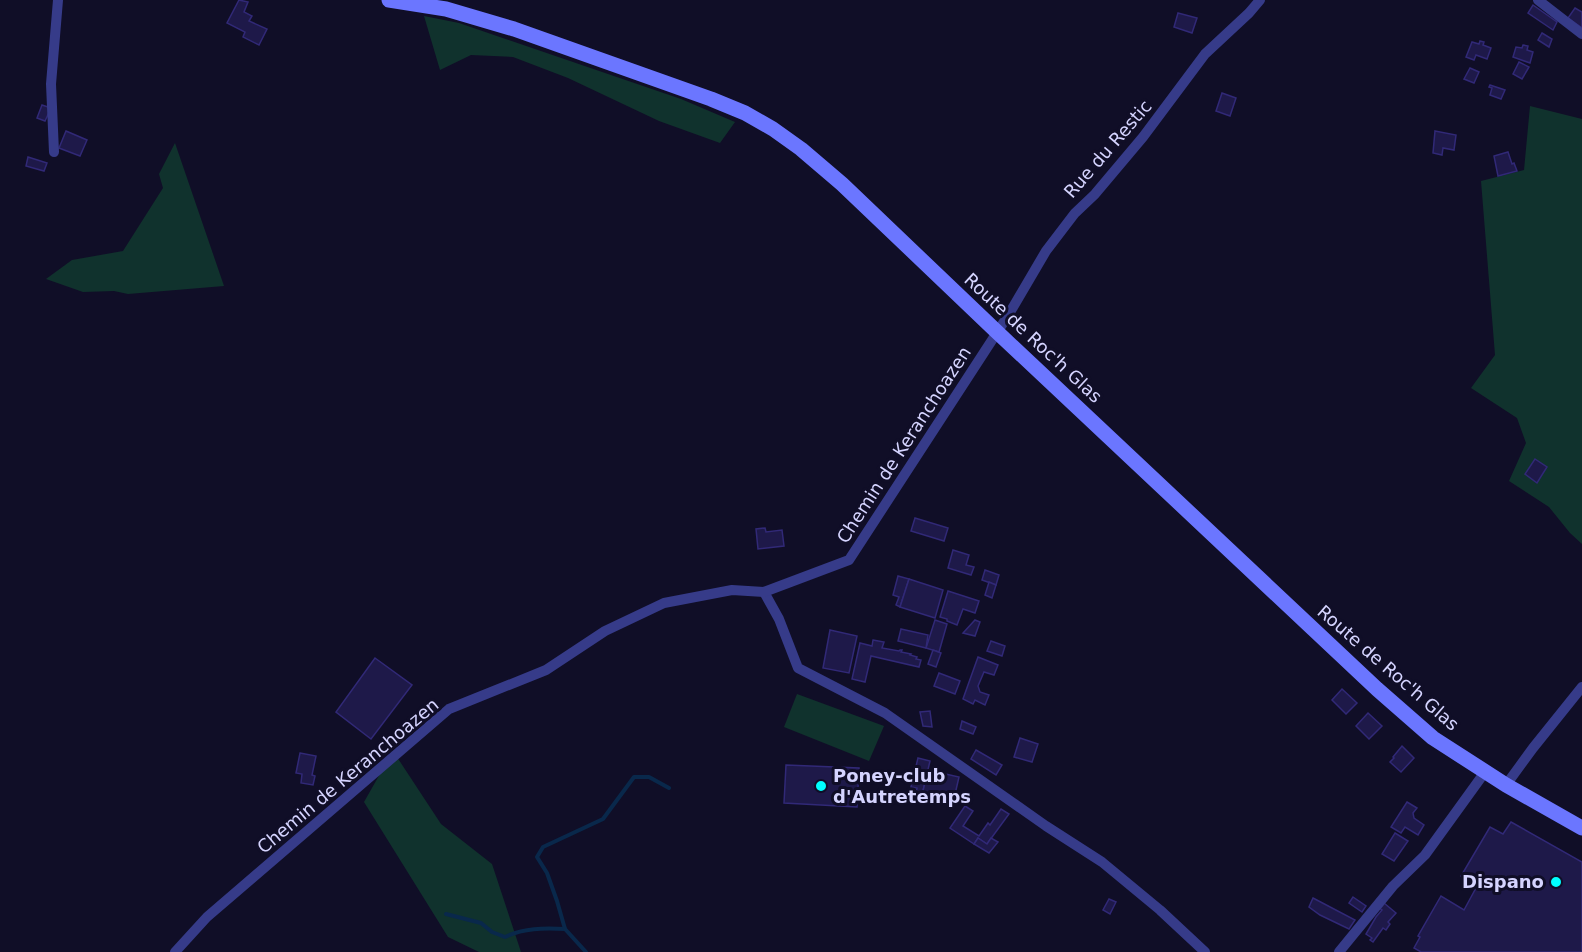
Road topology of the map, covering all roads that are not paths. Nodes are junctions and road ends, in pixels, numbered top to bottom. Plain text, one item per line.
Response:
1 (58, 0) edge
2 (389, 0) edge
3 (1260, 0) edge
4 (1538, 0) edge
5 (1582, 34) edge
6 (54, 152) dead end
7 (996, 331) junction
8 (764, 592) junction
9 (1582, 687) edge
10 (1485, 772) junction
11 (1506, 785) junction
12 (1582, 828) edge
13 (176, 952) edge
14 (1205, 952) edge
15 (1339, 952) edge

1 - 6 street
2 - 7 street, Route de Roc'h Glas
3 - 7 street, Rue du Restic
4 - 5 street
7 - 8 street, Chemin de Keranchoazen
7 - 10 street, Route de Roc'h Glas
8 - 13 street, Chemin de Keranchoazen
8 - 14 street
9 - 11 street
10 - 11 street, Route de Roc'h Glas
10 - 15 street
11 - 12 street, Route de Roc'h Glas

